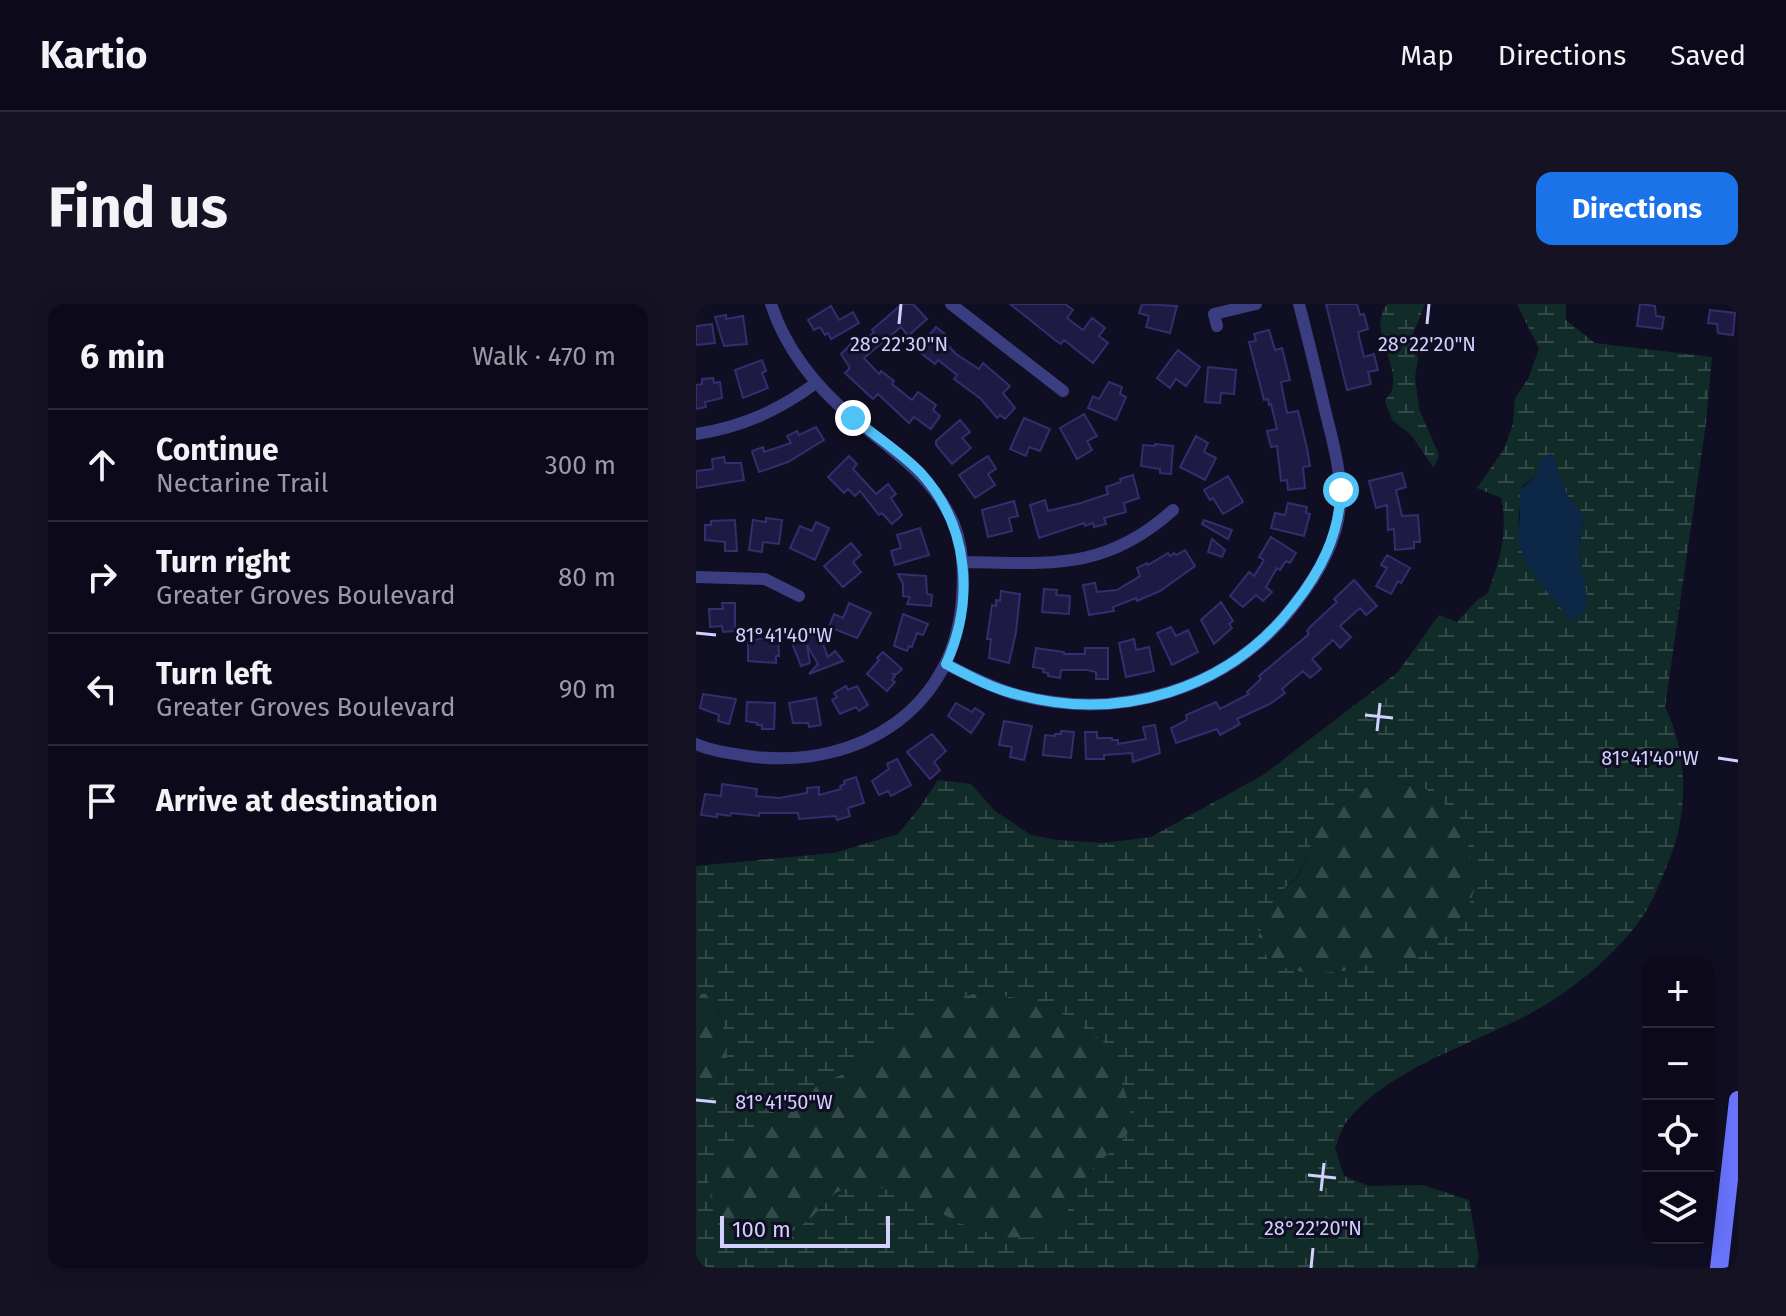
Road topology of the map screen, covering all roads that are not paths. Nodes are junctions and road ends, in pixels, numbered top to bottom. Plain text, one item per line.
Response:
1 (771, 304) edge
2 (951, 304) edge
3 (1256, 304) edge
4 (1299, 304) edge
5 (1217, 326) dead end
6 (816, 383) junction
7 (1063, 391) dead end
8 (696, 434) edge
9 (1173, 510) dead end
10 (962, 562) junction
11 (696, 577) edge
12 (799, 596) dead end
13 (946, 664) junction
14 (696, 744) edge
15 (1738, 1100) edge
16 (1719, 1268) edge

1 - 6 street
2 - 7 street
3 - 5 street
4 - 13 street
6 - 8 street
6 - 10 street
9 - 10 street
10 - 13 street
11 - 12 street
13 - 14 street
15 - 16 main road

